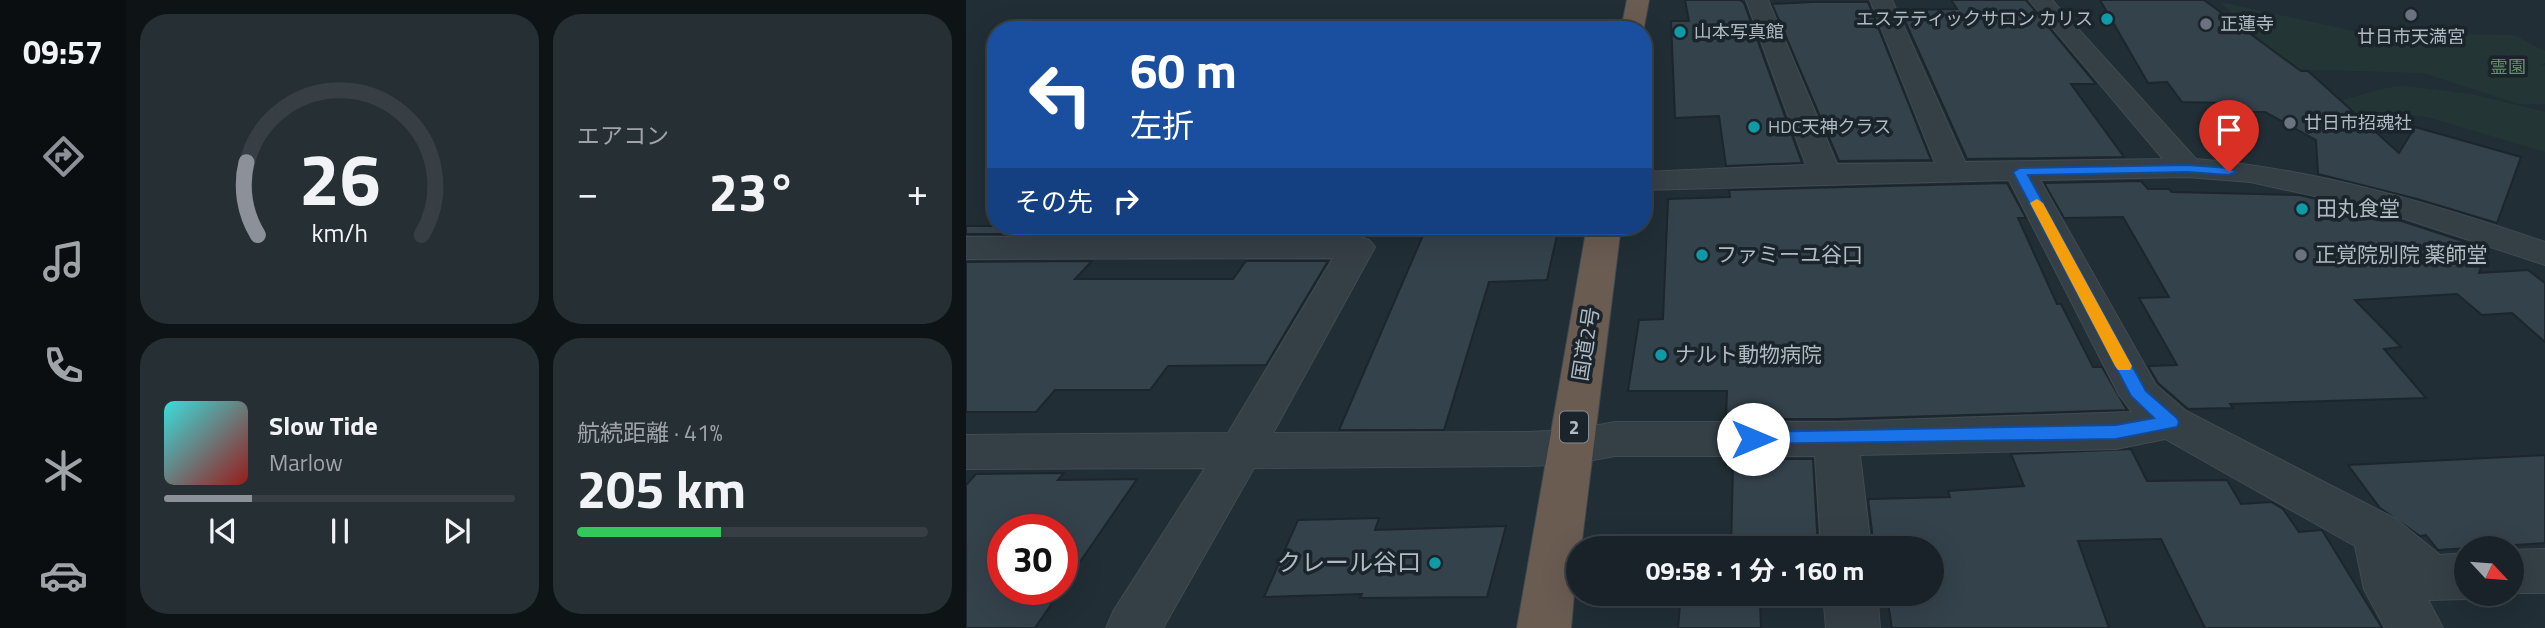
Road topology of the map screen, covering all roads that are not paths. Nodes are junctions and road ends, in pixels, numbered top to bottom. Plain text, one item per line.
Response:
1 (1638, 0) edge
2 (1757, 0) edge
3 (1881, 0) edge
4 (2040, 0) edge
5 (1634, 21) edge
6 (2187, 168) junction
7 (2020, 172) junction
8 (1825, 174) junction
9 (1955, 174) junction
10 (1652, 181) edge
11 (1603, 235) edge
12 (966, 248) edge
13 (2545, 254) edge
14 (2170, 422) junction
15 (1836, 439) junction
16 (1571, 447) junction
17 (966, 452) edge
18 (1240, 452) junction
19 (2378, 534) junction
20 (1845, 536) edge
21 (2545, 571) edge
22 (2524, 572) edge
23 (2454, 577) edge
24 (1851, 606) edge
25 (1133, 628) edge
26 (1544, 628) edge
27 (1853, 628) edge
28 (2416, 628) edge

1 - 5 highway
2 - 8 street
3 - 9 street
4 - 6 street
6 - 7 street
6 - 13 street
7 - 9 street
7 - 14 street
8 - 9 street
8 - 10 street
11 - 16 highway, 国道2号 / 2
12 - 18 street
14 - 15 street
14 - 19 street
15 - 16 street
15 - 20 street
16 - 18 street
16 - 26 highway, 国道2号 / 2
17 - 18 street
18 - 25 street
19 - 23 street
19 - 28 street
21 - 22 street
24 - 27 street

